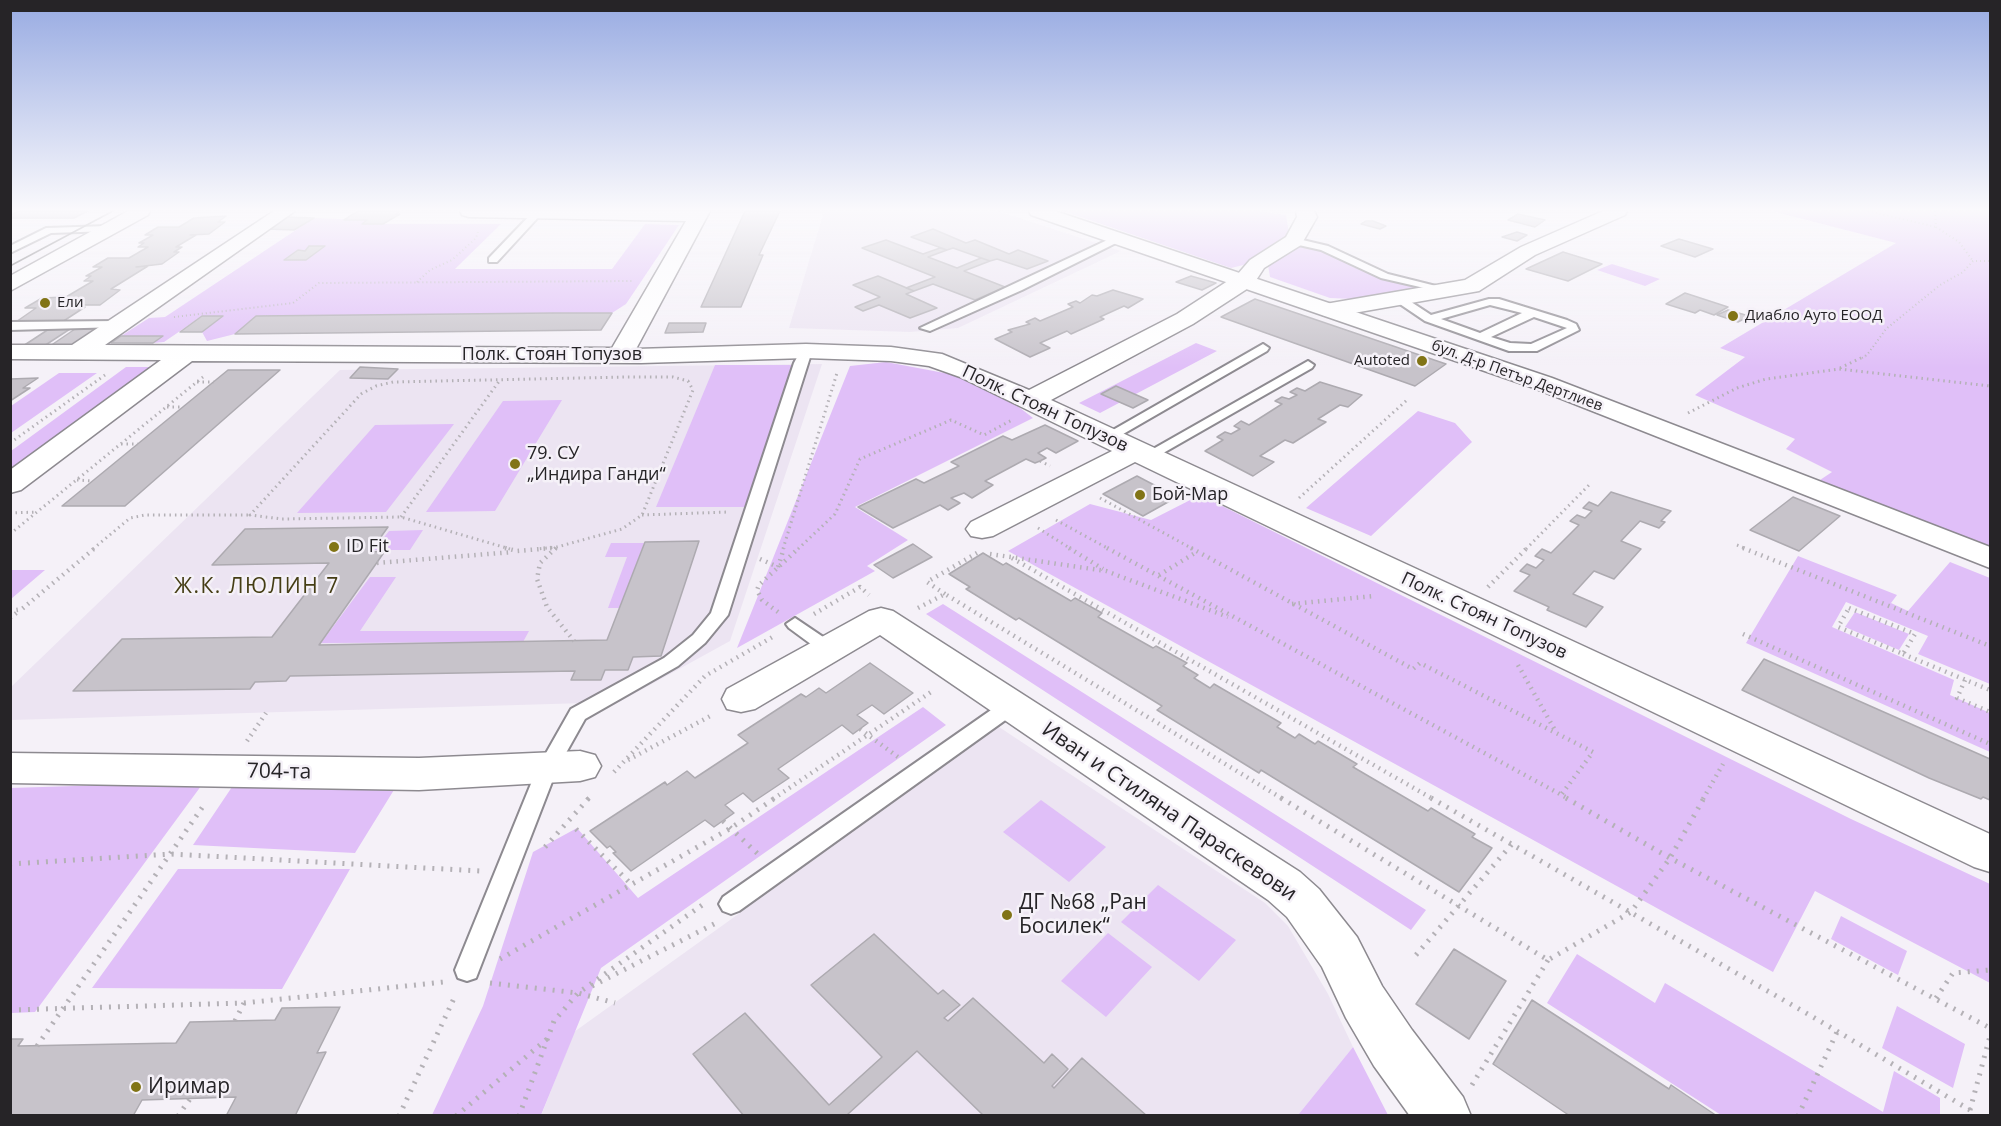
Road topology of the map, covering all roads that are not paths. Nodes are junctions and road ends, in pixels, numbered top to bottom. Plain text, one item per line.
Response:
1 (48, 264) edge
2 (208, 264) edge
3 (671, 264) edge
4 (1067, 264) edge
5 (1195, 264) edge
6 (1258, 264) edge
7 (1358, 264) edge
8 (1508, 264) edge
9 (1245, 280) junction
10 (10, 285) edge
11 (1446, 290) junction
12 (1398, 298) junction
13 (1331, 310) junction
14 (1534, 312) junction
15 (1429, 319) junction
16 (117, 325) junction
17 (10, 326) edge
18 (926, 328) dead end
19 (1480, 337) junction
20 (1263, 348) dead end
21 (806, 351) junction
22 (10, 352) edge
23 (77, 353) junction
24 (620, 356) junction
25 (199, 361) junction
26 (1308, 364) dead end
27 (1034, 404) junction
28 (1106, 438) junction
29 (1140, 454) junction
30 (10, 484) edge
31 (982, 543) road end
32 (1990, 558) edge
33 (795, 624) road end
34 (829, 649) junction
35 (741, 699) road end
36 (1011, 706) junction
37 (10, 768) edge
38 (583, 776) junction
39 (1990, 854) edge
40 (729, 910) road end
41 (465, 975) road end
42 (1456, 1103) edge

1 - 10 street
2 - 16 street
3 - 24 street
4 - 18 lane
5 - 9 street, бул. Д-р Петър Дертлиев
6 - 9 street
7 - 11 lane
8 - 11 street
9 - 13 street, бул. Д-р Петър Дертлиев
9 - 27 street
11 - 12 street
12 - 13 street
12 - 15 lane
13 - 32 street, бул. Д-р Петър Дертлиев
14 - 15 lane
14 - 19 lane
14 - 19 lane
15 - 19 lane
16 - 17 lane
16 - 23 street
20 - 28 lane
21 - 24 street, Полк. Стоян Топузов
21 - 27 street, Полк. Стоян Топузов
21 - 38 lane
22 - 23 street, Полк. Стоян Топузов
23 - 25 street, Полк. Стоян Топузов
24 - 25 street, Полк. Стоян Топузов
25 - 30 street
26 - 29 lane
27 - 28 street, Полк. Стоян Топузов
28 - 29 street, Полк. Стоян Топузов
29 - 31 street
29 - 39 street, Полк. Стоян Топузов
33 - 34 lane
34 - 35 street
34 - 36 street, Иван и Стиляна Параскевови
36 - 40 lane
36 - 42 street, Иван и Стиляна Параскевови
37 - 38 street, 704-та
38 - 41 lane

